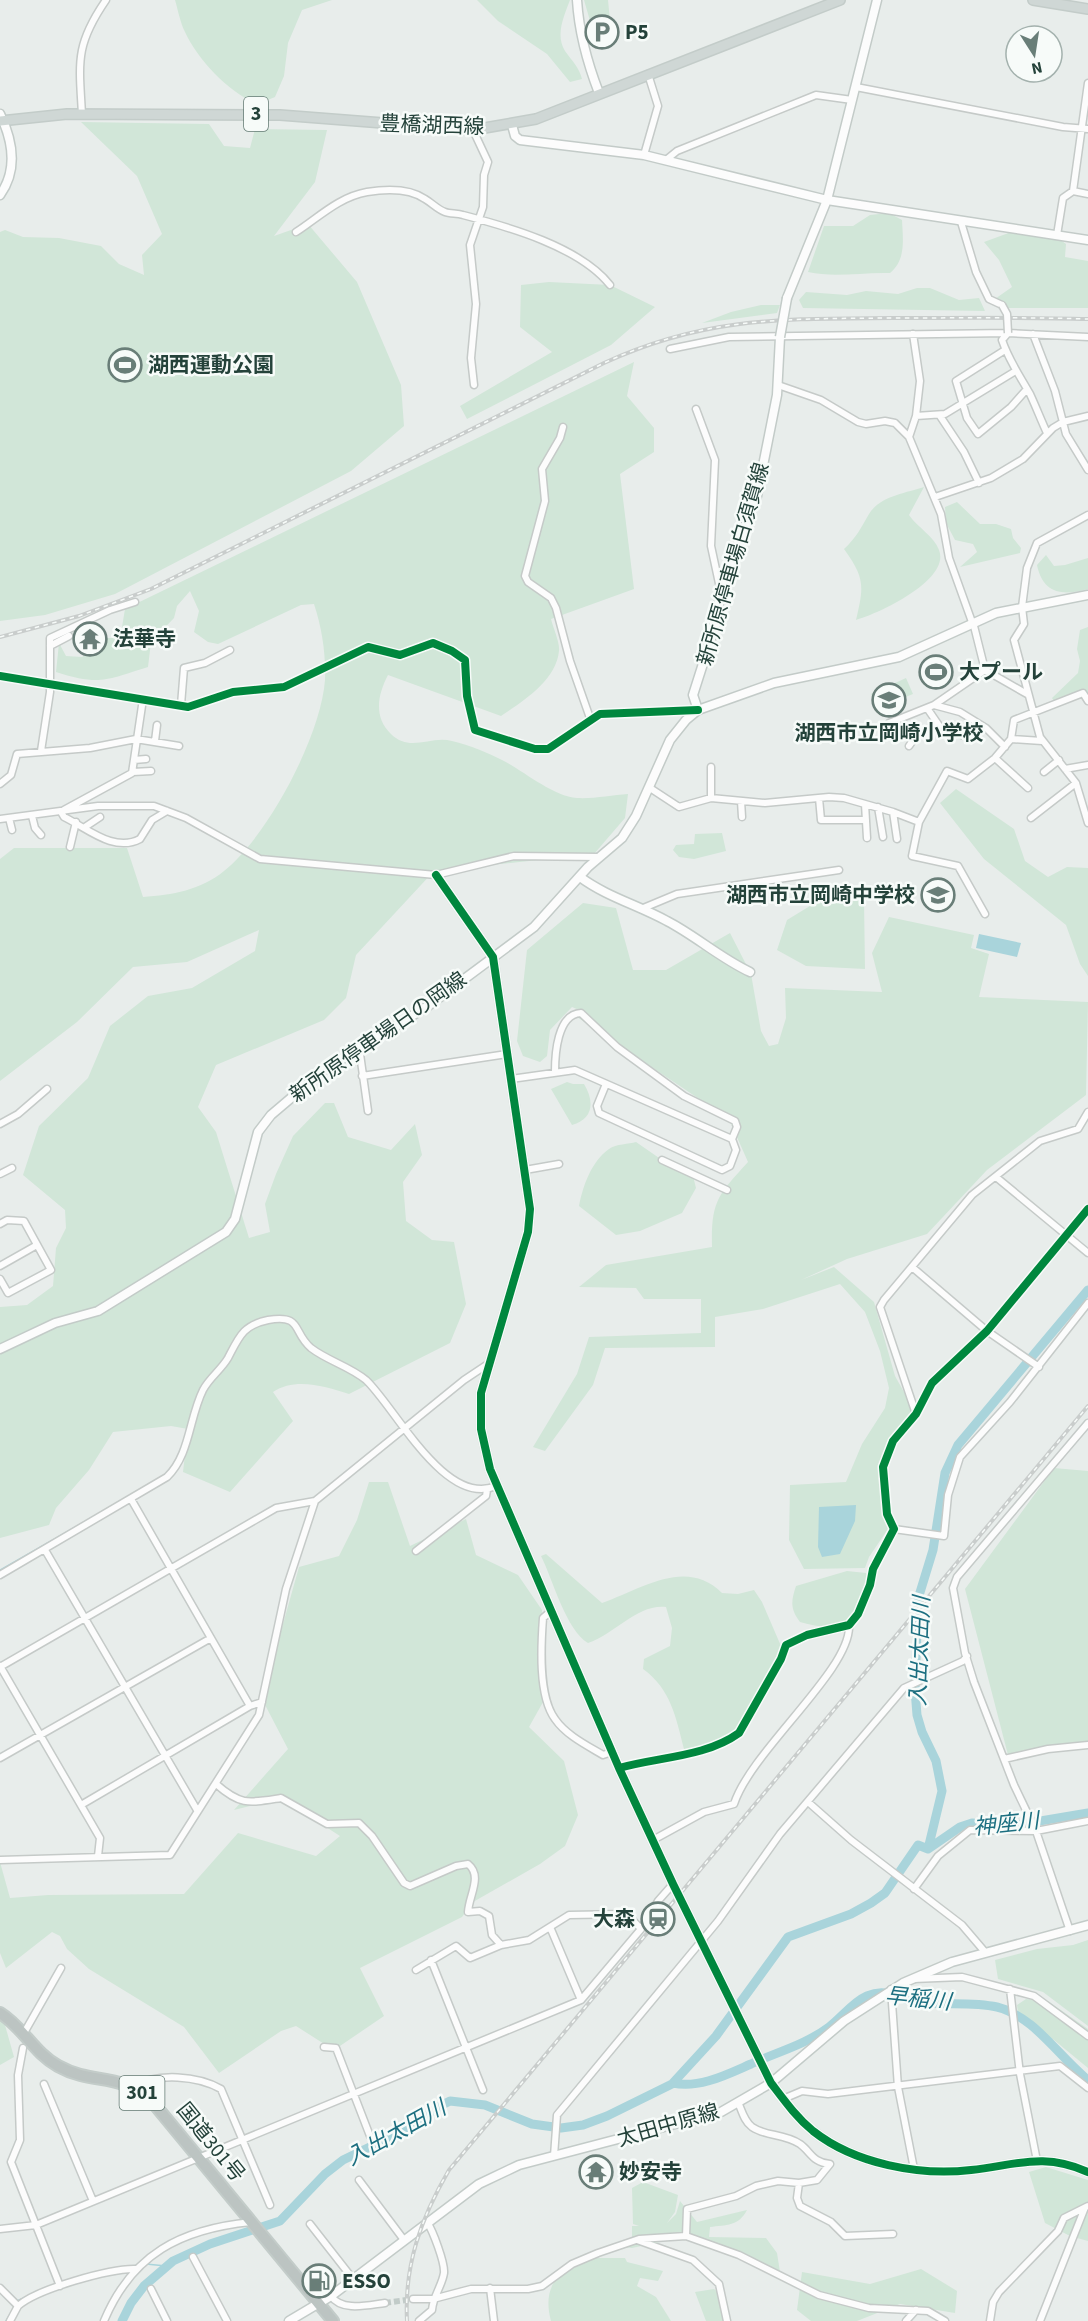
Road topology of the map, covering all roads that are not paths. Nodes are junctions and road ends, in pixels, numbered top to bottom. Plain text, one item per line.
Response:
1 (106, 0) edge
2 (577, 0) edge
3 (840, 0) edge
4 (877, 0) edge
5 (1033, 0) edge
6 (1088, 9) edge
7 (648, 74) junction
8 (1088, 83) edge
9 (856, 87) junction
10 (599, 93) junction
11 (852, 100) junction
12 (82, 114) junction
13 (1, 118) edge
14 (512, 125) junction
15 (1085, 129) edge
16 (473, 130) junction
17 (644, 155) junction
18 (666, 160) junction
19 (1073, 191) junction
20 (1088, 194) edge
21 (0, 195) edge
22 (827, 200) junction
23 (479, 221) junction
24 (961, 222) junction
25 (296, 232) dead end
26 (1057, 235) junction
27 (1088, 240) edge
28 (610, 285) dead end
29 (1008, 333) junction
30 (913, 334) junction
31 (1033, 334) junction
32 (780, 337) junction
33 (1088, 338) edge
34 (670, 349) dead end
35 (1005, 350) junction
36 (1014, 372) junction
37 (474, 385) dead end
38 (778, 385) junction
39 (1027, 389) junction
40 (962, 404) junction
41 (696, 410) dead end
42 (940, 416) junction
43 (1088, 416) edge
44 (916, 417) junction
45 (1063, 422) junction
46 (563, 427) dead end
47 (1047, 433) junction
48 (909, 437) junction
49 (1088, 470) edge
50 (979, 483) junction
51 (935, 497) junction
52 (1088, 515) edge
53 (721, 594) junction
54 (1088, 595) edge
55 (135, 602) dead end
56 (1022, 607) junction
57 (973, 622) junction
58 (69, 636) dead end
59 (50, 646) junction
60 (230, 650) dead end
61 (181, 660) dead end
62 (184, 668) junction
63 (985, 670) junction
64 (0, 676) edge
65 (51, 684) junction
66 (1027, 694) junction
67 (1088, 698) edge
68 (143, 699) junction
69 (181, 705) junction
70 (934, 705) junction
71 (927, 708) junction
72 (698, 710) junction
73 (1033, 712) junction
74 (590, 718) junction
75 (934, 720) junction
76 (979, 724) junction
77 (157, 725) dead end
78 (884, 730) dead end
79 (136, 738) junction
80 (1011, 739) junction
81 (154, 741) junction
82 (1042, 741) junction
83 (179, 746) dead end
84 (909, 746) dead end
85 (1005, 747) junction
86 (41, 751) junction
87 (995, 758) junction
88 (146, 759) dead end
89 (134, 760) junction
90 (1059, 760) junction
91 (1088, 765) edge
92 (711, 767) dead end
93 (1065, 769) junction
94 (151, 771) dead end
95 (133, 772) junction
96 (1044, 772) dead end
97 (1076, 783) junction
98 (0, 784) edge
99 (650, 788) junction
100 (1028, 788) dead end
101 (711, 798) junction
102 (819, 798) junction
103 (741, 801) junction
104 (865, 804) junction
105 (878, 807) junction
106 (167, 811) junction
107 (893, 812) junction
108 (61, 813) junction
109 (32, 816) junction
110 (100, 817) dead end
111 (742, 817) dead end
112 (9, 818) junction
113 (1031, 818) dead end
114 (0, 819) edge
115 (866, 820) junction
116 (76, 822) junction
117 (919, 822) junction
118 (1088, 823) edge
119 (85, 826) junction
120 (12, 830) dead end
121 (40, 835) dead end
122 (883, 837) dead end
123 (867, 838) dead end
124 (897, 839) dead end
125 (70, 847) dead end
126 (599, 857) junction
127 (839, 870) dead end
128 (435, 875) junction
129 (580, 877) junction
130 (641, 909) junction
131 (985, 914) dead end
132 (493, 957) junction
133 (750, 972) dead end
134 (359, 1047) junction
135 (507, 1054) junction
136 (555, 1072) junction
137 (362, 1076) junction
138 (511, 1079) junction
139 (606, 1084) junction
140 (47, 1089) dead end
141 (368, 1111) dead end
142 (1088, 1112) edge
143 (0, 1124) edge
144 (732, 1139) junction
145 (662, 1160) dead end
146 (559, 1164) dead end
147 (12, 1168) dead end
148 (525, 1170) junction
149 (0, 1174) edge
150 (996, 1177) junction
151 (727, 1190) dead end
152 (1088, 1209) edge
153 (0, 1224) edge
154 (1067, 1235) junction
155 (37, 1245) junction
156 (1088, 1253) edge
157 (0, 1266) edge
158 (912, 1267) junction
159 (0, 1279) edge
160 (1088, 1303) edge
161 (987, 1331) junction
162 (0, 1350) edge
163 (488, 1364) junction
164 (1038, 1367) junction
165 (916, 1414) junction
166 (1088, 1423) edge
167 (403, 1429) junction
168 (491, 1488) junction
169 (131, 1499) junction
170 (315, 1501) junction
171 (894, 1529) junction
172 (45, 1550) junction
173 (417, 1551) dead end
174 (171, 1568) junction
175 (0, 1575) edge
176 (550, 1612) junction
177 (85, 1618) junction
178 (849, 1625) junction
179 (211, 1638) junction
180 (967, 1656) junction
181 (0, 1667) edge
182 (126, 1687) junction
183 (262, 1702) junction
184 (250, 1706) junction
185 (41, 1737) junction
186 (1088, 1745) edge
187 (612, 1752) junction
188 (166, 1756) junction
189 (0, 1758) edge
190 (1004, 1759) junction
191 (620, 1768) junction
192 (216, 1784) junction
193 (808, 1802) junction
194 (81, 1805) junction
195 (197, 1810) junction
196 (1088, 1821) edge
197 (1036, 1831) junction
198 (653, 1840) junction
199 (98, 1856) junction
200 (0, 1860) edge
201 (673, 1884) junction
202 (914, 1889) junction
203 (1088, 1925) edge
204 (550, 1927) junction
205 (640, 1929) junction
206 (1070, 1931) junction
207 (701, 1941) junction
208 (501, 1946) junction
209 (985, 1952) junction
210 (431, 1960) junction
211 (61, 1968) dead end
212 (417, 1970) dead end
213 (911, 1979) junction
214 (891, 1989) junction
215 (1010, 1989) junction
216 (581, 2000) junction
217 (0, 2013) edge
218 (24, 2033) junction
219 (1088, 2036) edge
220 (324, 2047) dead end
221 (468, 2047) junction
222 (23, 2048) dead end
223 (1020, 2072) junction
224 (771, 2083) junction
225 (44, 2084) dead end
226 (134, 2087) junction
227 (898, 2087) junction
228 (1088, 2088) edge
229 (483, 2090) dead end
230 (355, 2094) junction
231 (783, 2100) junction
232 (738, 2102) junction
233 (370, 2136) dead end
234 (242, 2140) junction
235 (554, 2156) junction
236 (199, 2158) junction
237 (1037, 2161) junction
238 (914, 2169) junction
239 (1088, 2172) edge
240 (359, 2180) dead end
241 (799, 2183) junction
242 (93, 2201) junction
243 (270, 2205) dead end
244 (1086, 2208) edge
245 (251, 2222) junction
246 (427, 2222) junction
247 (310, 2224) dead end
248 (36, 2225) junction
249 (0, 2229) edge
250 (893, 2234) dead end
251 (686, 2235) junction
252 (404, 2240) junction
253 (637, 2240) junction
254 (193, 2258) dead end
255 (136, 2269) junction
256 (353, 2279) junction
257 (60, 2286) junction
258 (0, 2288) edge
259 (490, 2288) junction
260 (151, 2289) dead end
261 (331, 2296) junction
262 (433, 2298) junction
263 (413, 2299) tunnel mouth
264 (385, 2303) tunnel mouth
265 (317, 2304) junction
266 (18, 2306) junction
267 (916, 2310) junction
268 (10, 2321) edge
269 (104, 2321) edge
270 (167, 2321) edge
271 (227, 2321) edge
272 (289, 2321) edge
273 (333, 2321) edge
274 (419, 2321) edge
275 (494, 2321) edge
276 (727, 2321) edge
277 (906, 2321) edge
278 (945, 2321) edge
279 (990, 2321) edge
280 (1040, 2321) edge

1 - 12 street
2 - 10 main road
3 - 7 main road, 豊橋湖西線 / 3
4 - 9 main road, 新所原停車場白須賀線
5 - 6 main road
7 - 10 main road, 豊橋湖西線 / 3
7 - 17 street
8 - 15 street
9 - 11 main road, 新所原停車場白須賀線
9 - 15 street
10 - 14 main road, 豊橋湖西線 / 3
11 - 18 street
11 - 22 main road, 新所原停車場白須賀線
12 - 13 main road, 豊橋湖西線 / 3
12 - 16 main road, 豊橋湖西線 / 3
13 - 21 main road
14 - 16 main road, 豊橋湖西線 / 3
14 - 17 main road
15 - 19 street
16 - 23 street
17 - 18 main road
18 - 22 main road
19 - 20 street
19 - 26 street
22 - 24 main road
22 - 32 main road, 新所原停車場白須賀線, bridge
23 - 25 street
23 - 28 street
23 - 37 street
24 - 26 main road
24 - 29 street, bridge
26 - 27 main road
29 - 30 street
29 - 31 street
29 - 35 street
30 - 32 street
30 - 44 street
31 - 33 street
31 - 45 street
32 - 34 street
32 - 38 main road, 新所原停車場白須賀線
35 - 36 street
35 - 40 street
36 - 39 street
36 - 40 street
38 - 48 street
38 - 53 main road, 新所原停車場白須賀線
39 - 40 street
39 - 47 street
40 - 42 street
41 - 53 street
42 - 44 street
42 - 50 street
43 - 45 street
44 - 48 street
45 - 47 street
45 - 49 street
46 - 74 street
47 - 50 street
48 - 51 street
50 - 51 street
51 - 57 street
52 - 56 street
53 - 72 main road, 新所原停車場白須賀線
54 - 56 main road, 新所原停車場日の岡線
55 - 59 street
56 - 57 main road, 新所原停車場日の岡線
56 - 66 street
57 - 63 street
57 - 72 main road, 新所原停車場日の岡線
58 - 59 street
59 - 65 street
60 - 62 street
61 - 62 street
62 - 69 street
63 - 66 street
63 - 70 street
64 - 65 street
65 - 68 street
65 - 86 street
66 - 73 street
67 - 73 street
68 - 69 street
68 - 79 street
69 - 74 street
70 - 71 street
70 - 76 street
71 - 75 street
71 - 78 street
72 - 74 street
72 - 99 main road, 新所原停車場日の岡線
73 - 80 street
73 - 82 street
75 - 76 street
75 - 84 street
76 - 85 street
77 - 81 street
79 - 81 street
79 - 86 street
79 - 89 street
80 - 82 street
80 - 85 street
81 - 83 street
82 - 90 street
85 - 87 street
86 - 98 street
87 - 100 street
87 - 117 street
88 - 89 street
89 - 95 street
90 - 93 street
90 - 96 street
91 - 93 street
92 - 101 street
93 - 97 street
94 - 95 street
95 - 108 street
97 - 113 street
97 - 118 street
99 - 101 street
99 - 126 main road, 新所原停車場日の岡線
101 - 103 street
102 - 103 street
102 - 104 street
102 - 115 street
103 - 111 street
104 - 105 street
104 - 115 street
105 - 107 street
105 - 122 street
106 - 108 street
106 - 119 street
106 - 128 street
107 - 117 street
107 - 124 street
108 - 109 street
108 - 116 street
109 - 112 street
109 - 121 street
110 - 119 street
112 - 114 street
112 - 120 street
115 - 123 street
116 - 119 street
116 - 125 street
117 - 131 street
126 - 128 street
126 - 129 main road, 新所原停車場日の岡線
127 - 130 street
128 - 132 main road
129 - 130 main road
129 - 132 main road, 新所原停車場日の岡線
130 - 133 main road
132 - 134 main road, 新所原停車場日の岡線
132 - 135 main road
134 - 137 street
134 - 162 main road, 新所原停車場日の岡線
135 - 137 street
135 - 138 main road
136 - 138 street
136 - 139 street
136 - 144 street
137 - 141 street
138 - 148 main road
139 - 144 street
139 - 144 street
140 - 143 street
142 - 150 street
145 - 151 street
146 - 148 street
147 - 149 street
148 - 163 main road
150 - 154 street
150 - 158 street
152 - 154 street
153 - 155 street
154 - 156 street
154 - 161 street
155 - 157 street
155 - 159 street
158 - 161 street
158 - 165 street
160 - 164 street
161 - 164 street
161 - 165 street
163 - 167 street
163 - 168 main road
164 - 171 street
165 - 171 street
166 - 180 street
167 - 168 street
167 - 169 street
167 - 170 street
168 - 173 street
168 - 176 main road
169 - 172 street
169 - 174 street
170 - 174 street
170 - 183 street
171 - 178 street
172 - 175 street
172 - 177 street
174 - 177 street
174 - 179 street
176 - 187 main road
176 - 187 street
177 - 181 street
177 - 182 street
178 - 191 street
178 - 198 street
179 - 182 street
179 - 184 street
180 - 190 street
180 - 193 street
181 - 185 street
182 - 185 street
182 - 188 street
183 - 184 street
183 - 192 street
184 - 188 street
185 - 189 street
185 - 194 street
186 - 190 street
187 - 191 main road
188 - 194 street
188 - 195 street
190 - 197 street
191 - 198 main road
192 - 195 street
192 - 208 street
193 - 202 street
193 - 207 street
194 - 199 street
195 - 199 street
196 - 197 street
197 - 202 street
197 - 206 street
198 - 201 main road
199 - 200 street
201 - 205 street
201 - 207 main road
202 - 209 street
203 - 206 main road, 太田中原線
204 - 205 street
204 - 208 street
204 - 216 street
205 - 216 street
206 - 209 main road, 太田中原線
207 - 224 main road
207 - 235 street
208 - 210 street
209 - 213 main road, 太田中原線
210 - 212 street
210 - 221 street
211 - 218 street
213 - 214 main road, 太田中原線
213 - 215 street
214 - 224 main road, 太田中原線
214 - 227 street
215 - 219 street
215 - 223 street
216 - 221 street
217 - 218 highway, 国道301号 / 301
218 - 226 highway, 国道301号 / 301
220 - 230 street
221 - 229 street
221 - 230 street
222 - 248 street
223 - 227 street
223 - 228 street
223 - 237 street
224 - 231 main road
224 - 232 main road, 太田中原線
225 - 242 street
226 - 234 street
226 - 236 highway, 国道301号 / 301
227 - 231 street
227 - 238 street
230 - 233 street
230 - 234 street
231 - 238 main road
232 - 235 main road, 太田中原線
232 - 241 street
234 - 236 street
234 - 243 street
235 - 246 main road, 太田中原線
236 - 242 street
236 - 245 highway, 国道301号 / 301
237 - 238 main road
237 - 239 main road
240 - 252 street
241 - 250 street
241 - 251 street
242 - 248 street
244 - 279 street
244 - 280 street
245 - 255 street
245 - 265 highway, 国道301号 / 301
246 - 252 main road, 太田中原線
246 - 262 street
247 - 256 street
248 - 249 street
248 - 257 street
251 - 253 street
251 - 267 street
252 - 256 main road, 太田中原線
253 - 259 street
253 - 276 street
254 - 271 street
255 - 257 street
255 - 269 street
256 - 261 main road, 太田中原線
257 - 266 street
258 - 266 street
259 - 262 street
259 - 275 street
260 - 270 street
261 - 264 street
261 - 265 main road, 太田中原線
262 - 263 street
262 - 274 street
265 - 272 main road, 太田中原線
265 - 273 highway, 国道301号 / 301
266 - 268 street
267 - 277 street
267 - 278 street

